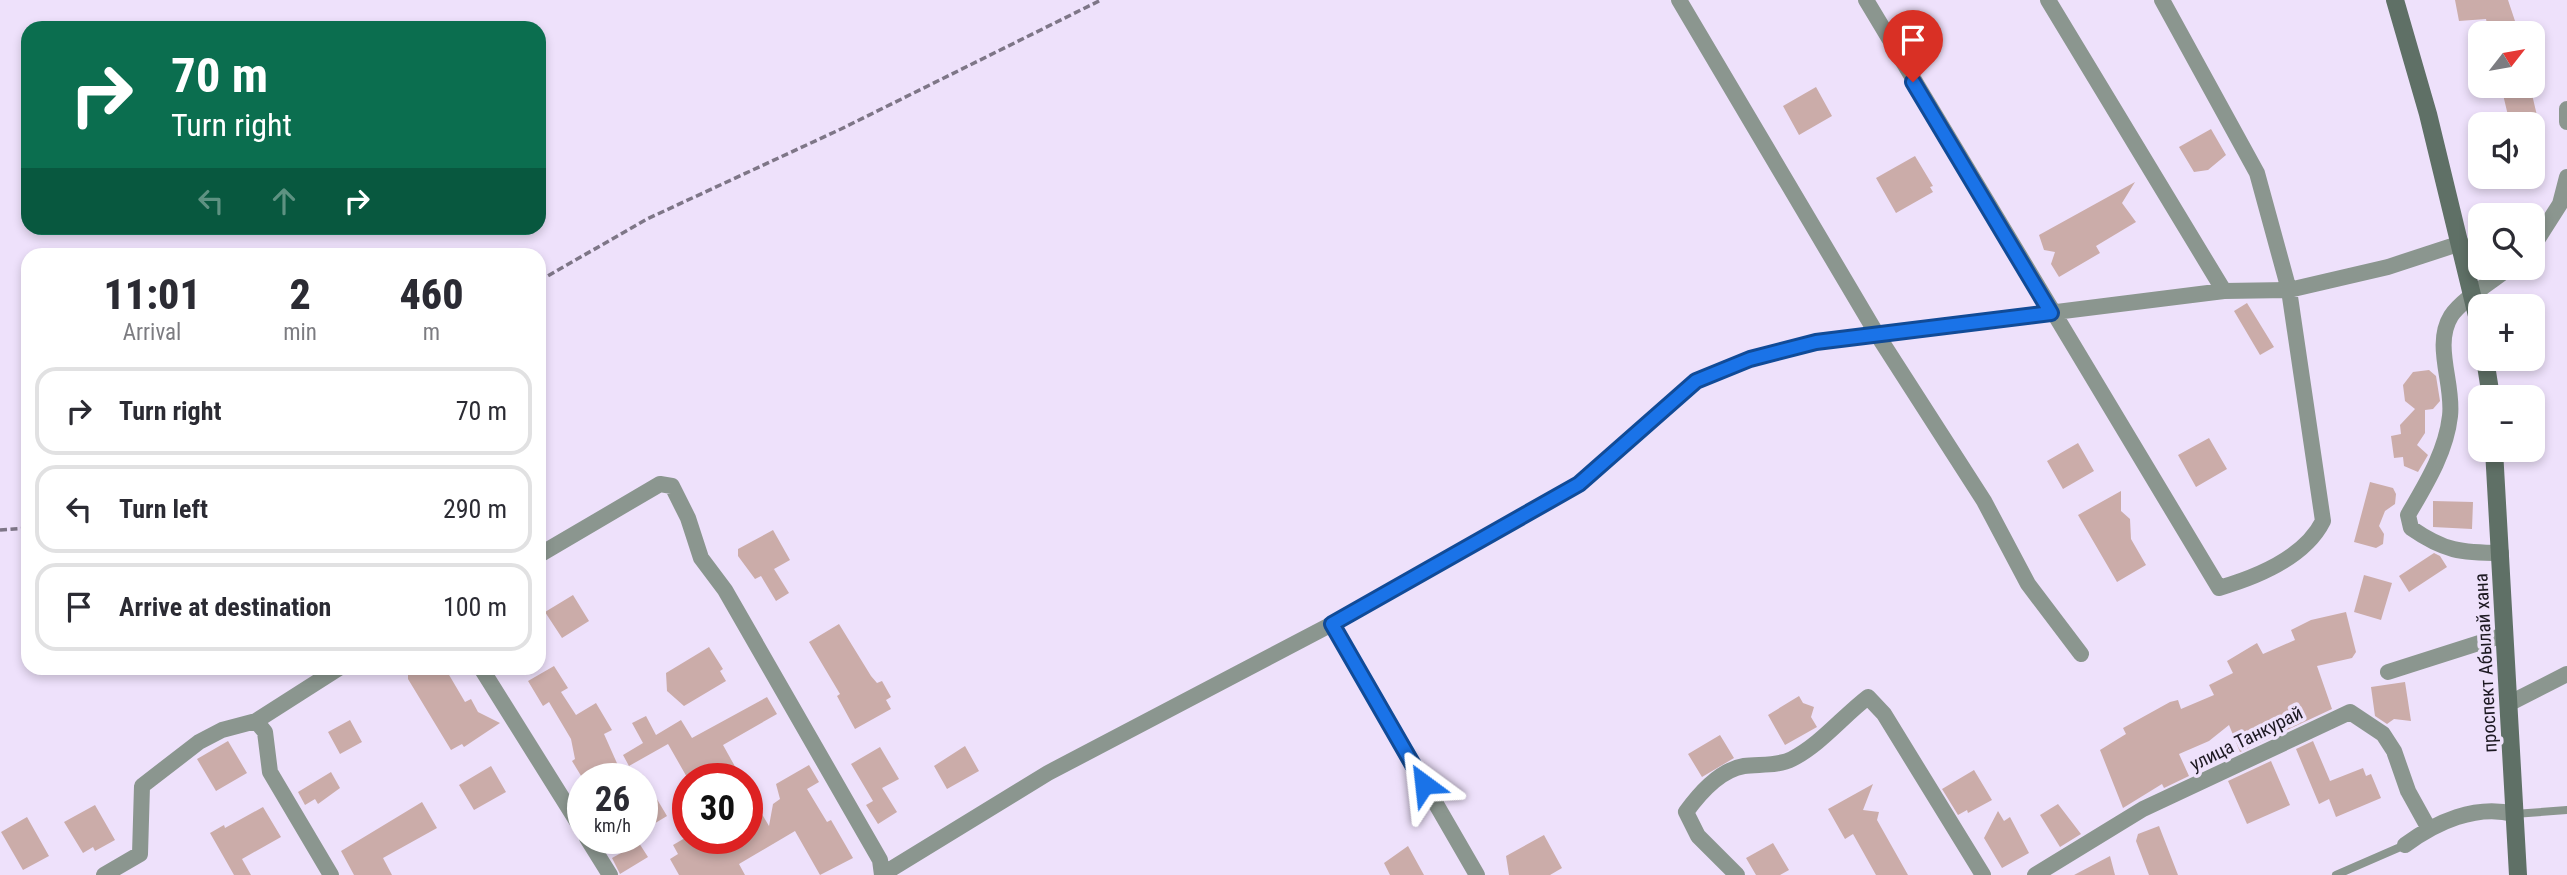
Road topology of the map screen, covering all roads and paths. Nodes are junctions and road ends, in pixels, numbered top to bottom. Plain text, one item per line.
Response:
1 (1101, 0) edge
2 (1679, 0) edge
3 (1866, 0) edge
4 (2048, 0) edge
5 (2162, 0) edge
6 (2396, 0) edge
7 (2567, 109) edge
8 (2567, 122) edge
9 (2567, 177) edge
10 (2545, 228) edge
11 (2461, 243) junction
12 (546, 277) edge
13 (2493, 280) edge
14 (2289, 290) junction
15 (2224, 291) junction
16 (2474, 294) edge
17 (2475, 294) edge
18 (2468, 300) edge
19 (2051, 313) junction
20 (1878, 336) junction
21 (2495, 462) edge
22 (21, 528) edge
23 (0, 530) edge
24 (546, 551) edge
25 (2501, 553) junction
26 (1332, 624) junction
27 (2504, 635) junction
28 (2081, 654) dead end
29 (2388, 672) dead end
30 (2567, 674) edge
31 (328, 675) edge
32 (485, 675) edge
33 (2508, 704) junction
34 (256, 721) junction
35 (567, 805) edge
36 (2567, 810) edge
37 (2514, 814) junction
38 (2428, 829) junction
39 (2405, 845) joint
40 (597, 854) edge
41 (104, 875) edge
42 (331, 875) edge
43 (610, 875) edge
44 (882, 875) edge
45 (1477, 875) edge
46 (1737, 875) edge
47 (1983, 875) edge
48 (2035, 875) edge
49 (2336, 875) edge
50 (2518, 875) edge

1 - 12 path
2 - 20 street
3 - 19 street
4 - 15 street
5 - 14 street
6 - 11 main road
7 - 8 street
9 - 10 street
11 - 14 street
11 - 16 main road
13 - 17 street
14 - 15 street
14 - 19 street
15 - 19 street
18 - 25 street
19 - 20 street
20 - 26 street
20 - 28 street
21 - 25 main road, проспект Абылай хана
22 - 23 path
24 - 44 street
25 - 27 main road, проспект Абылай хана
26 - 44 street
26 - 45 street
27 - 29 street
27 - 33 main road, проспект Абылай хана
30 - 33 street
31 - 34 street
32 - 35 street
33 - 37 main road, проспект Абылай хана
34 - 41 street
34 - 42 street
36 - 37 lane
37 - 38 street
37 - 50 main road, проспект Абылай хана
38 - 39 street
38 - 48 street, улица Танкурай
39 - 49 lane
40 - 43 street
46 - 47 street

